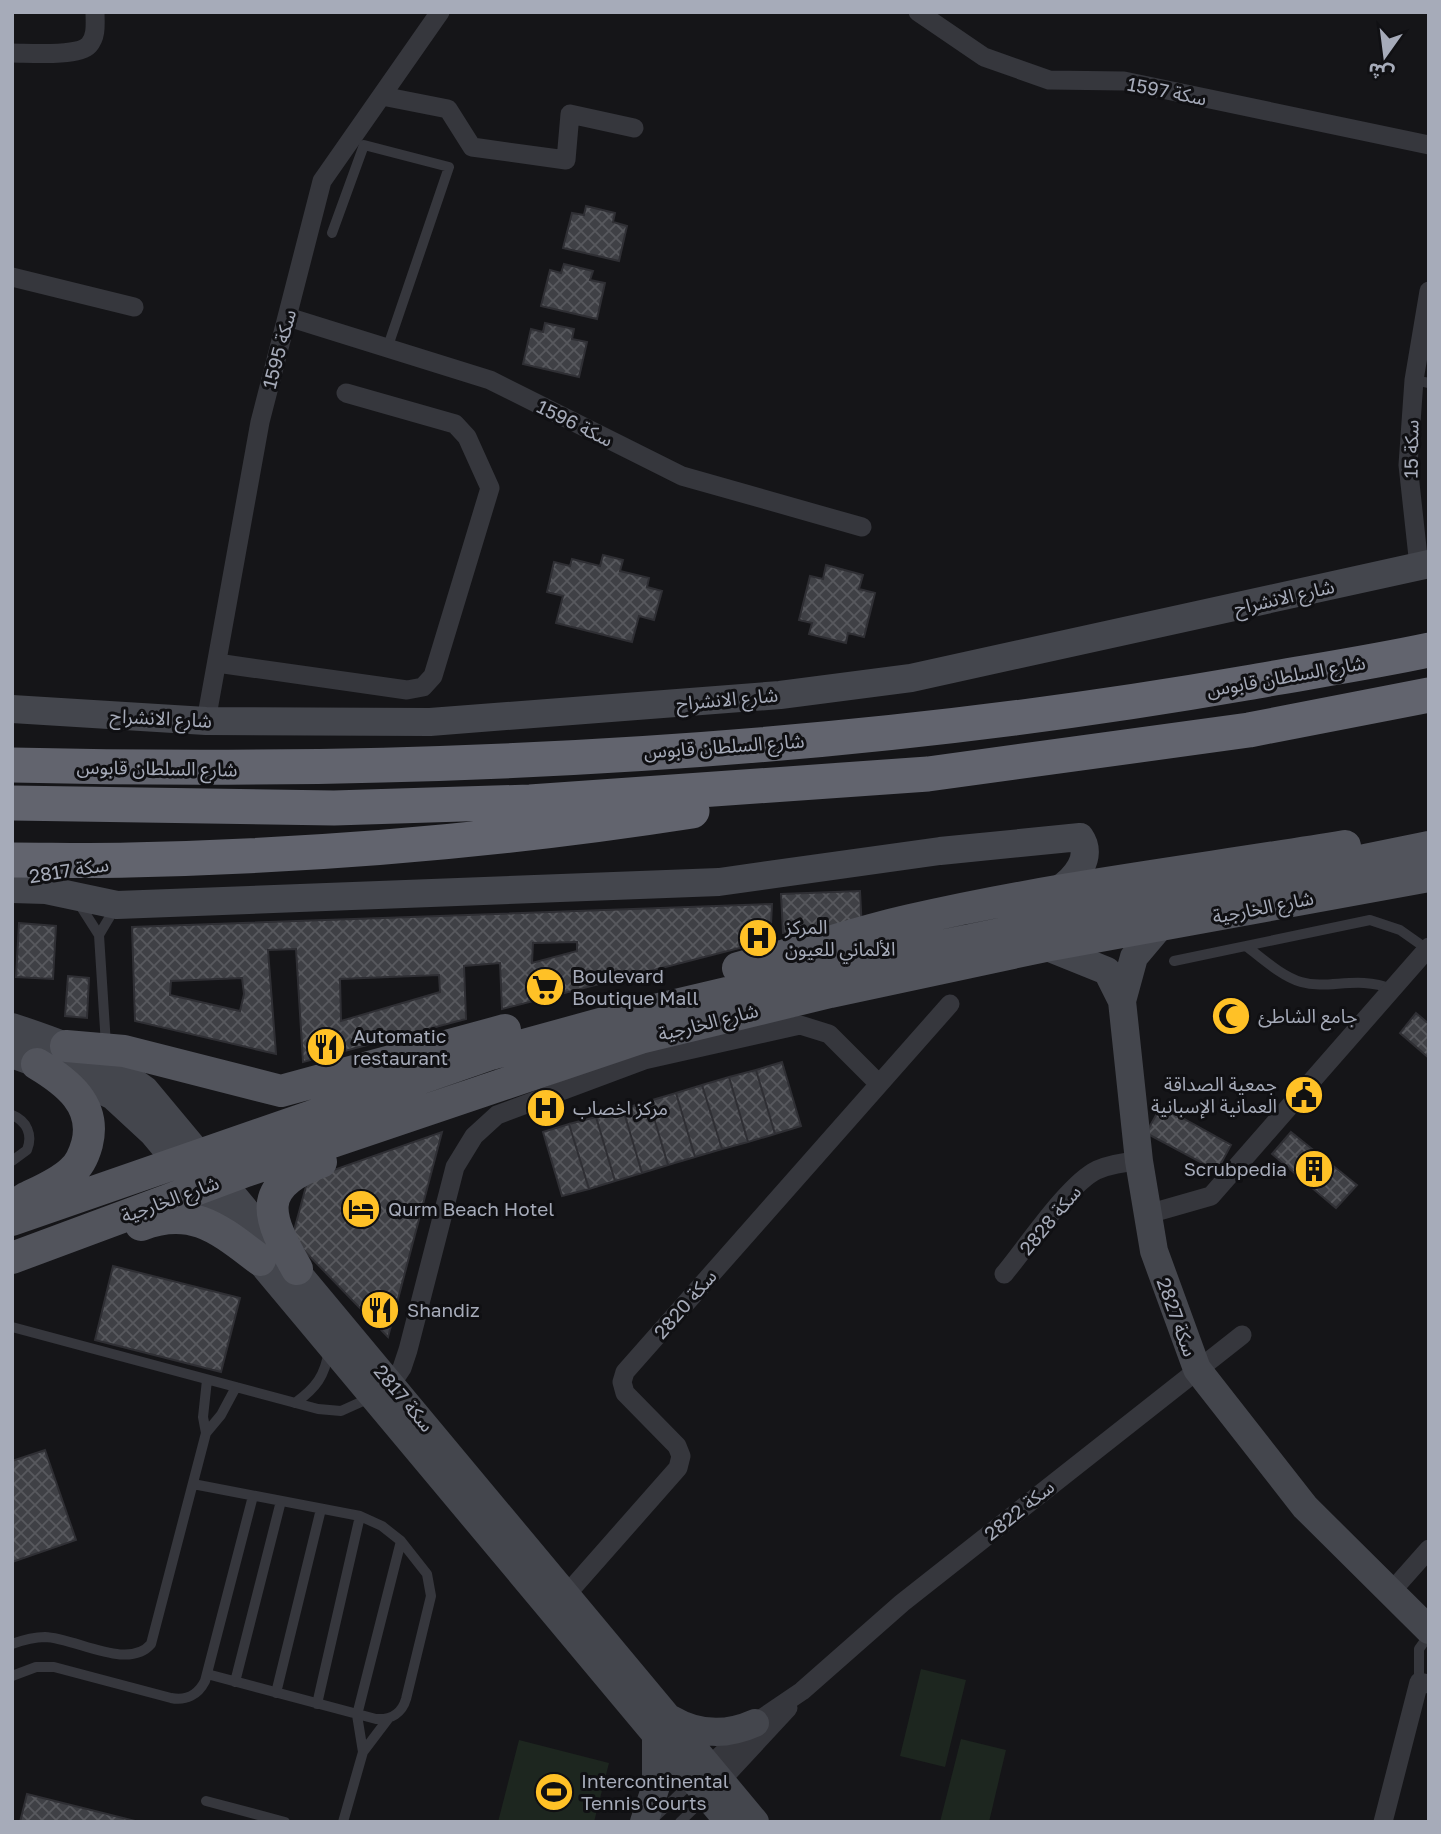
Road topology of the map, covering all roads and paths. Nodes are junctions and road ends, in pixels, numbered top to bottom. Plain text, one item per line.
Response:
1 (95, 12) edge
2 (440, 12) edge
3 (918, 12) edge
4 (12, 53) edge
5 (382, 96) junction
6 (634, 128) dead end
7 (1429, 145) edge
8 (332, 233) dead end
9 (12, 277) edge
10 (1428, 298) edge
11 (134, 307) dead end
12 (288, 317) junction
13 (1425, 332) edge
14 (388, 346) junction
15 (1421, 382) edge
16 (346, 393) dead end
17 (862, 527) dead end
18 (1424, 565) edge
19 (1429, 650) edge
20 (217, 663) junction
21 (1429, 695) edge
22 (12, 709) edge
23 (206, 720) junction
24 (12, 765) edge
25 (928, 774) junction
26 (12, 803) edge
27 (1429, 831) edge
28 (1429, 847) edge
29 (12, 860) edge
30 (126, 860) junction
31 (1429, 876) edge
32 (12, 879) edge
33 (12, 889) edge
34 (1058, 890) junction
35 (75, 898) junction
36 (117, 905) junction
37 (976, 907) junction
38 (1161, 925) junction
39 (99, 935) junction
40 (1045, 946) junction
41 (1246, 946) junction
42 (1428, 948) edge
43 (1174, 961) dead end
44 (828, 969) junction
45 (1392, 989) junction
46 (1122, 1001) junction
47 (950, 1003) dead end
48 (12, 1027) edge
49 (66, 1046) junction
50 (106, 1049) junction
51 (20, 1060) edge
52 (878, 1083) junction
53 (477, 1094) junction
54 (12, 1115) edge
55 (189, 1158) junction
56 (12, 1161) edge
57 (1139, 1161) junction
58 (211, 1184) junction
59 (12, 1204) edge
60 (1148, 1214) junction
61 (12, 1220) edge
62 (20, 1256) edge
63 (260, 1260) junction
64 (297, 1269) junction
65 (1004, 1275) dead end
66 (12, 1327) edge
67 (1242, 1335) dead end
68 (330, 1345) junction
69 (1197, 1369) junction
70 (207, 1380) junction
71 (236, 1387) junction
72 (382, 1390) junction
73 (295, 1403) junction
74 (206, 1433) junction
75 (193, 1484) junction
76 (253, 1496) junction
77 (281, 1501) junction
78 (321, 1509) junction
79 (360, 1516) junction
80 (401, 1541) junction
81 (1429, 1549) edge
82 (1390, 1593) junction
83 (559, 1603) junction
84 (1429, 1632) edge
85 (12, 1644) edge
86 (207, 1674) junction
87 (12, 1676) edge
88 (235, 1682) junction
89 (1424, 1683) edge
90 (802, 1691) junction
91 (276, 1693) junction
92 (317, 1704) junction
93 (357, 1715) junction
94 (388, 1719) junction
95 (755, 1723) junction
96 (663, 1728) junction
97 (363, 1752) junction
98 (708, 1781) junction
99 (206, 1801) dead end
100 (259, 1819) edge
101 (285, 1822) edge
102 (344, 1822) edge
103 (644, 1822) edge
104 (650, 1822) edge
105 (680, 1822) edge
106 (729, 1822) edge
107 (755, 1822) edge
108 (1383, 1822) edge

1 - 4 street
2 - 5 street, سكة 1595
3 - 7 street, سكة 1597
5 - 6 street
5 - 12 street, سكة 1595
8 - 14 lane
9 - 11 street
10 - 13 street, سكة 15
12 - 14 street, سكة 1596
12 - 20 street, سكة 1595
13 - 15 street, سكة 15
14 - 17 street, سكة 1596
15 - 18 street, سكة 15
16 - 20 street
18 - 23 street, شارع الانشراح
19 - 24 highway, شارع السلطان قابوس
20 - 23 street, سكة 1595
21 - 25 highway, شارع السلطان قابوس
22 - 23 street, شارع الانشراح
25 - 26 highway, شارع السلطان قابوس
25 - 30 highway
27 - 34 main road
28 - 44 main road, شارع الخارجية
29 - 30 highway
30 - 32 street, سكة 2817
31 - 38 main road, شارع الخارجية
33 - 35 street
34 - 36 street
34 - 37 main road
35 - 36 street
35 - 39 lane
36 - 39 lane
37 - 44 main road
37 - 50 main road
38 - 40 main road, شارع الخارجية
38 - 46 street, سكة 2827
39 - 50 lane
40 - 46 street, سكة 2827
40 - 53 main road, شارع الخارجية
41 - 42 lane
41 - 43 lane
41 - 45 lane
42 - 45 street
44 - 55 main road, شارع الخارجية
45 - 60 street
46 - 57 street, سكة 2827
47 - 52 street, سكة 2820
48 - 49 street, سكة 2817
49 - 50 main road
49 - 55 street, سكة 2817
51 - 55 street, سكة 2817
51 - 59 main road
52 - 72 street
52 - 83 street, سكة 2820
53 - 58 main road, شارع الخارجية
53 - 64 main road
54 - 56 lane
55 - 58 street, سكة 2817
55 - 61 main road, شارع الخارجية
57 - 60 street, سكة 2827
57 - 65 street, سكة 2828
58 - 62 main road, شارع الخارجية
58 - 63 street, سكة 2817
58 - 64 street, سكة 2817
60 - 69 street, سكة 2827
62 - 63 main road
63 - 68 street, سكة 2817
64 - 72 street, سكة 2817
66 - 70 lane
67 - 69 street, سكة 2822
68 - 72 street, سكة 2817
68 - 73 lane
69 - 82 street, سكة 2827
69 - 90 street, سكة 2822
70 - 71 lane
70 - 74 lane
71 - 73 lane
71 - 74 lane
72 - 73 lane
72 - 83 street, سكة 2817
74 - 75 lane
75 - 76 lane
75 - 85 lane
76 - 77 lane
76 - 86 lane
77 - 78 lane
77 - 88 lane
78 - 79 lane
78 - 91 lane
79 - 80 lane
79 - 92 lane
80 - 93 lane
80 - 94 lane
81 - 82 street
82 - 84 street, سكة 2827
83 - 96 street, سكة 2817
84 - 89 lane
86 - 87 lane
86 - 88 lane
88 - 91 lane
89 - 108 street
90 - 95 street, سكة 2822
90 - 98 street, سكة 2822
91 - 92 lane
92 - 93 lane
93 - 94 lane
93 - 97 lane
94 - 97 lane
95 - 96 street
95 - 98 street, سكة 2822
96 - 98 street, سكة 2817
96 - 103 street
97 - 102 lane
98 - 104 lane
98 - 105 lane
98 - 106 street, سكة 2817
98 - 107 street, سكة 2817
99 - 100 lane
100 - 101 lane

